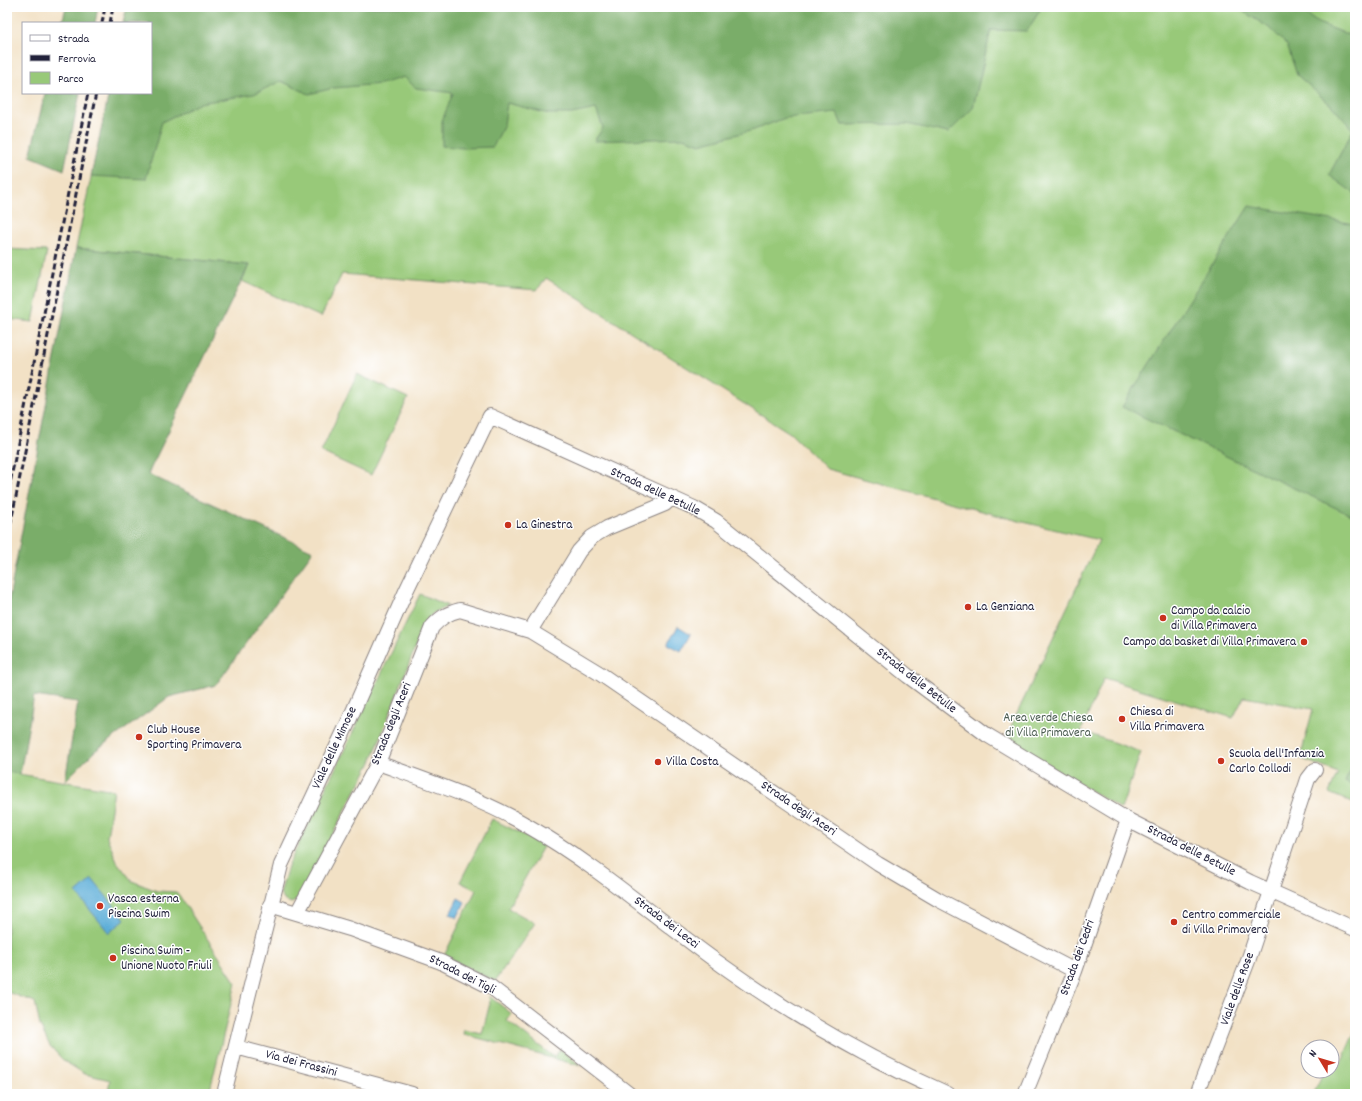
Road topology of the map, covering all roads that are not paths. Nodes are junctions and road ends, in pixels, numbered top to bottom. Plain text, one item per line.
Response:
1 (490, 416) joint
2 (671, 498) junction
3 (530, 631) junction
4 (378, 763) junction
5 (1315, 770) dead end
6 (1128, 820) junction
7 (1272, 892) junction
8 (270, 905) junction
9 (297, 913) junction
10 (1355, 929) edge
11 (1074, 971) junction
12 (236, 1047) junction
13 (224, 1094) edge
14 (412, 1094) edge
15 (629, 1094) edge
16 (948, 1094) edge
17 (1025, 1094) edge
18 (1197, 1094) edge

1 - 2 street, Strada delle Betulle
1 - 8 street, Viale delle Mimose
2 - 3 street
2 - 6 street, Strada delle Betulle
3 - 4 street, Strada degli Aceri
3 - 11 street, Strada degli Aceri
4 - 9 street, Strada degli Aceri
4 - 16 street, Strada dei Lecci
5 - 7 street, Viale delle Rose
6 - 7 street, Strada delle Betulle
6 - 11 street, Strada dei Cedri
7 - 10 street, Strada delle Betulle
7 - 18 street, Viale delle Rose
8 - 9 street, Strada dei Tigli
8 - 12 street, Viale delle Mimose
9 - 15 street, Strada dei Tigli
11 - 17 street, Strada dei Cedri
12 - 13 street, Viale delle Mimose
12 - 14 street, Via dei Frassini

